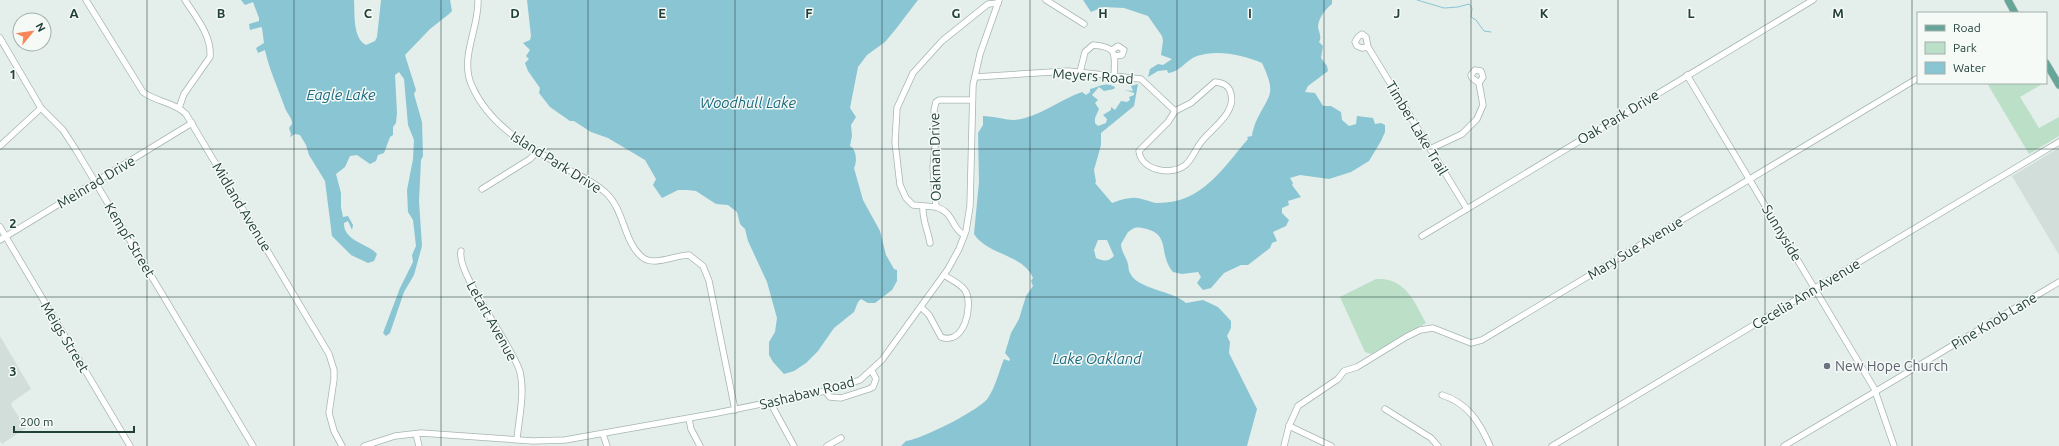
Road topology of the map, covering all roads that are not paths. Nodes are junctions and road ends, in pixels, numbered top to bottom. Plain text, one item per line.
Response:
1 (86, 0) edge
2 (185, 0) edge
3 (478, 0) edge
4 (1046, 0) edge
5 (1814, 0) edge
6 (2008, 0) edge
7 (999, 2) edge
8 (2014, 12) edge
9 (1084, 24) dead end
10 (0, 38) edge
11 (1368, 47) dead end
12 (1112, 50) junction
13 (1115, 56) junction
14 (2047, 65) edge
15 (1080, 72) junction
16 (1687, 75) junction
17 (1114, 76) junction
18 (975, 77) junction
19 (1917, 79) edge
20 (1480, 83) dead end
21 (2059, 85) edge
22 (971, 100) junction
23 (41, 108) junction
24 (179, 108) junction
25 (1175, 111) junction
26 (192, 123) junction
27 (2059, 142) edge
28 (0, 146) edge
29 (1430, 149) junction
30 (537, 152) junction
31 (1749, 179) junction
32 (95, 182) junction
33 (482, 189) dead end
34 (923, 207) junction
35 (936, 208) junction
36 (1467, 209) junction
37 (0, 227) edge
38 (964, 235) junction
39 (1422, 236) dead end
40 (6, 237) junction
41 (0, 240) edge
42 (930, 243) dead end
43 (461, 251) dead end
44 (944, 275) junction
45 (2059, 282) edge
46 (1815, 288) junction
47 (921, 307) junction
48 (872, 371) junction
49 (824, 391) junction
50 (1876, 392) junction
51 (1442, 396) dead end
52 (770, 402) junction
53 (1385, 409) dead end
54 (735, 410) junction
55 (689, 419) junction
56 (1289, 426) junction
57 (416, 434) junction
58 (603, 434) junction
59 (841, 438) dead end
60 (517, 439) junction
61 (530, 443) edge
62 (130, 446) edge
63 (253, 446) edge
64 (342, 446) edge
65 (364, 446) edge
66 (419, 446) edge
67 (607, 446) edge
68 (700, 446) edge
69 (794, 446) edge
70 (827, 446) edge
71 (1284, 446) edge
72 (1331, 446) edge
73 (1438, 446) edge
74 (1490, 446) edge
75 (1552, 446) edge
76 (1784, 446) edge
77 (1894, 446) edge

1 - 24 street
2 - 24 street
3 - 30 street, Island Park Drive
4 - 9 street
5 - 16 street, Oak Park Drive
6 - 8 main road
7 - 18 street, Sashabaw Road
7 - 34 street
10 - 23 street, Kempf Street
11 - 29 street, Timber Lake Trail
12 - 13 street
12 - 13 street
12 - 15 street
13 - 17 street
14 - 21 main road
15 - 17 street, Meyers Road
15 - 18 street, Meyers Road
16 - 31 street, Sunnyside
16 - 36 street, Oak Park Drive
17 - 25 street, Meyers Road
18 - 22 street, Sashabaw Road
19 - 31 street, Mary Sue Avenue
20 - 29 street
22 - 35 street, Oakman Drive
22 - 38 street, Sashabaw Road
23 - 28 street
23 - 32 street, Kempf Street
24 - 26 street, Midland Avenue
25 - 25 street
26 - 32 street, Meinrad Drive
26 - 64 street, Midland Avenue
27 - 46 street, Cecelia Ann Avenue
29 - 36 street, Timber Lake Trail
30 - 33 street
30 - 54 street, Island Park Drive
31 - 46 street, Sunnyside
31 - 56 street, Mary Sue Avenue
32 - 40 street, Meinrad Drive
32 - 63 street, Kempf Street
34 - 35 street
34 - 42 street
35 - 38 street, Oakman Drive
36 - 39 street, Oak Park Drive
37 - 40 street, Meigs Street
38 - 44 street, Sashabaw Road
40 - 41 street, Meinrad Drive
40 - 62 street, Meigs Street
43 - 60 street, Letart Avenue
44 - 47 street, Sashabaw Road
44 - 47 street
45 - 50 street, Pine Knob Lane
46 - 50 street, Sunnyside
46 - 75 street, Cecelia Ann Avenue
47 - 48 street, Sashabaw Road
48 - 49 street, Sashabaw Road
48 - 49 street
49 - 52 street, Sashabaw Road
50 - 76 street, Pine Knob Lane
50 - 77 street, Sunnyside
51 - 74 street
52 - 54 street, Sashabaw Road
52 - 69 street
53 - 73 street
54 - 55 street, Sashabaw Road
55 - 58 street, Sashabaw Road
55 - 68 street
56 - 71 street
56 - 72 street
57 - 60 street, Sashabaw Road
57 - 65 street, Sashabaw Road
57 - 66 street
58 - 61 street, Sashabaw Road
58 - 67 street
59 - 70 street
60 - 61 street, Sashabaw Road

